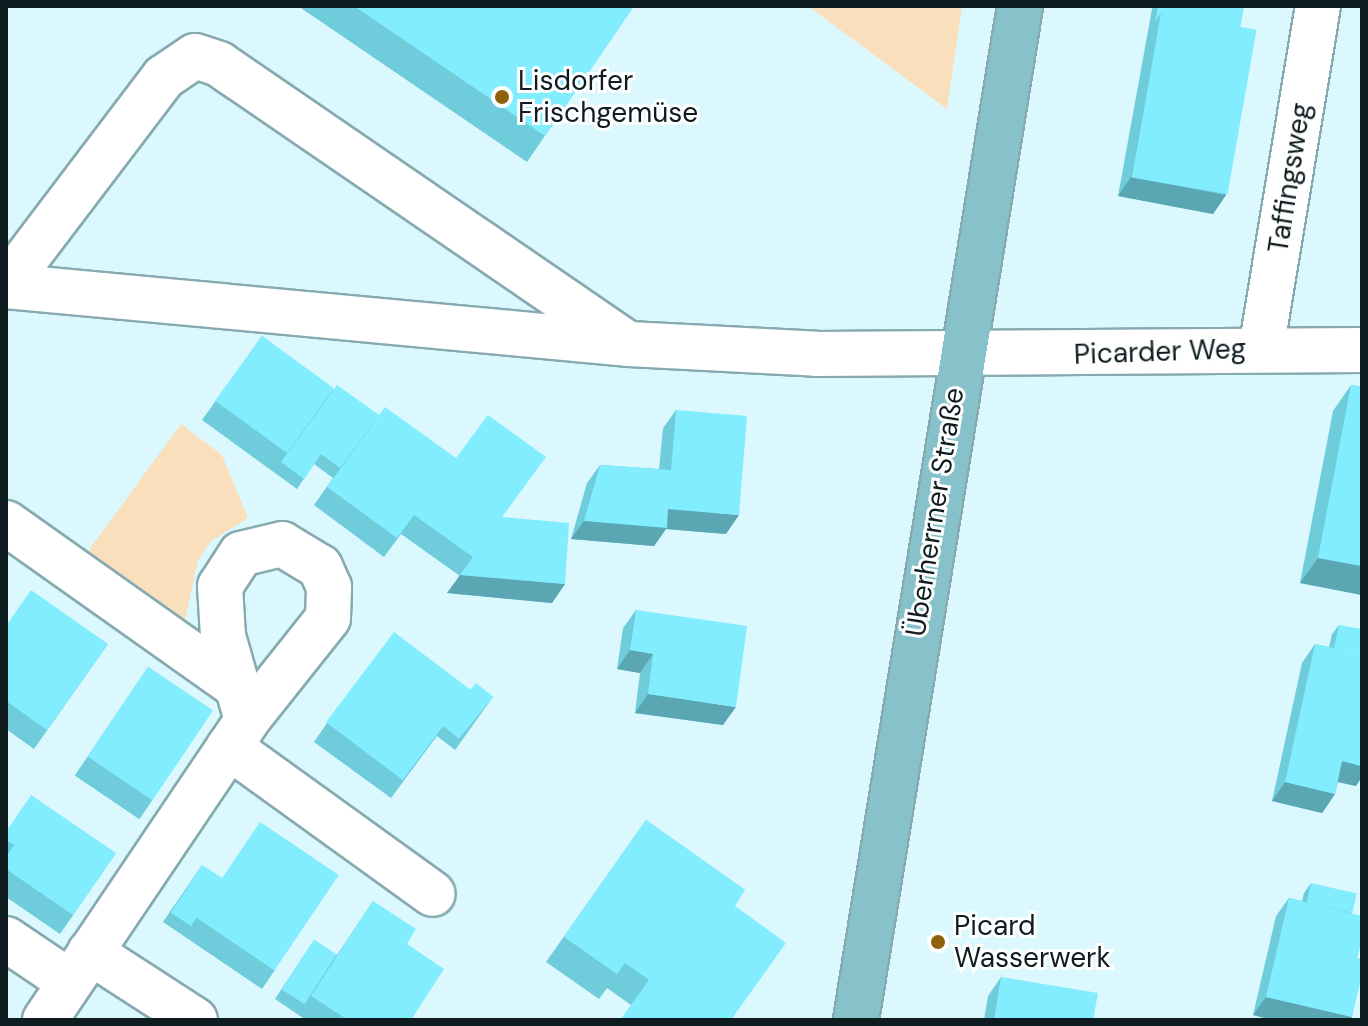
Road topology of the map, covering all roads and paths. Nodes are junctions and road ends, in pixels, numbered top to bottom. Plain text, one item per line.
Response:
1 (1020, 6) edge
2 (1318, 6) edge
3 (6, 285) edge
4 (629, 344) junction
5 (1261, 350) junction
6 (1362, 350) edge
7 (959, 358) junction
8 (6, 523) edge
9 (238, 718) junction
10 (433, 894) dead end
11 (6, 939) edge
12 (80, 967) junction
13 (45, 1020) edge
14 (195, 1020) edge
15 (856, 1020) edge

1 - 7 main road, Überherrner Straße
2 - 5 street, Taffingsweg
3 - 4 street, Picarder Weg
3 - 4 street
4 - 7 street, Picarder Weg
5 - 6 street, Picarder Weg
5 - 7 street, Picarder Weg
7 - 15 main road, Überherrner Straße
8 - 9 street
9 - 10 street
9 - 12 street
11 - 12 street
12 - 13 street
12 - 14 street

